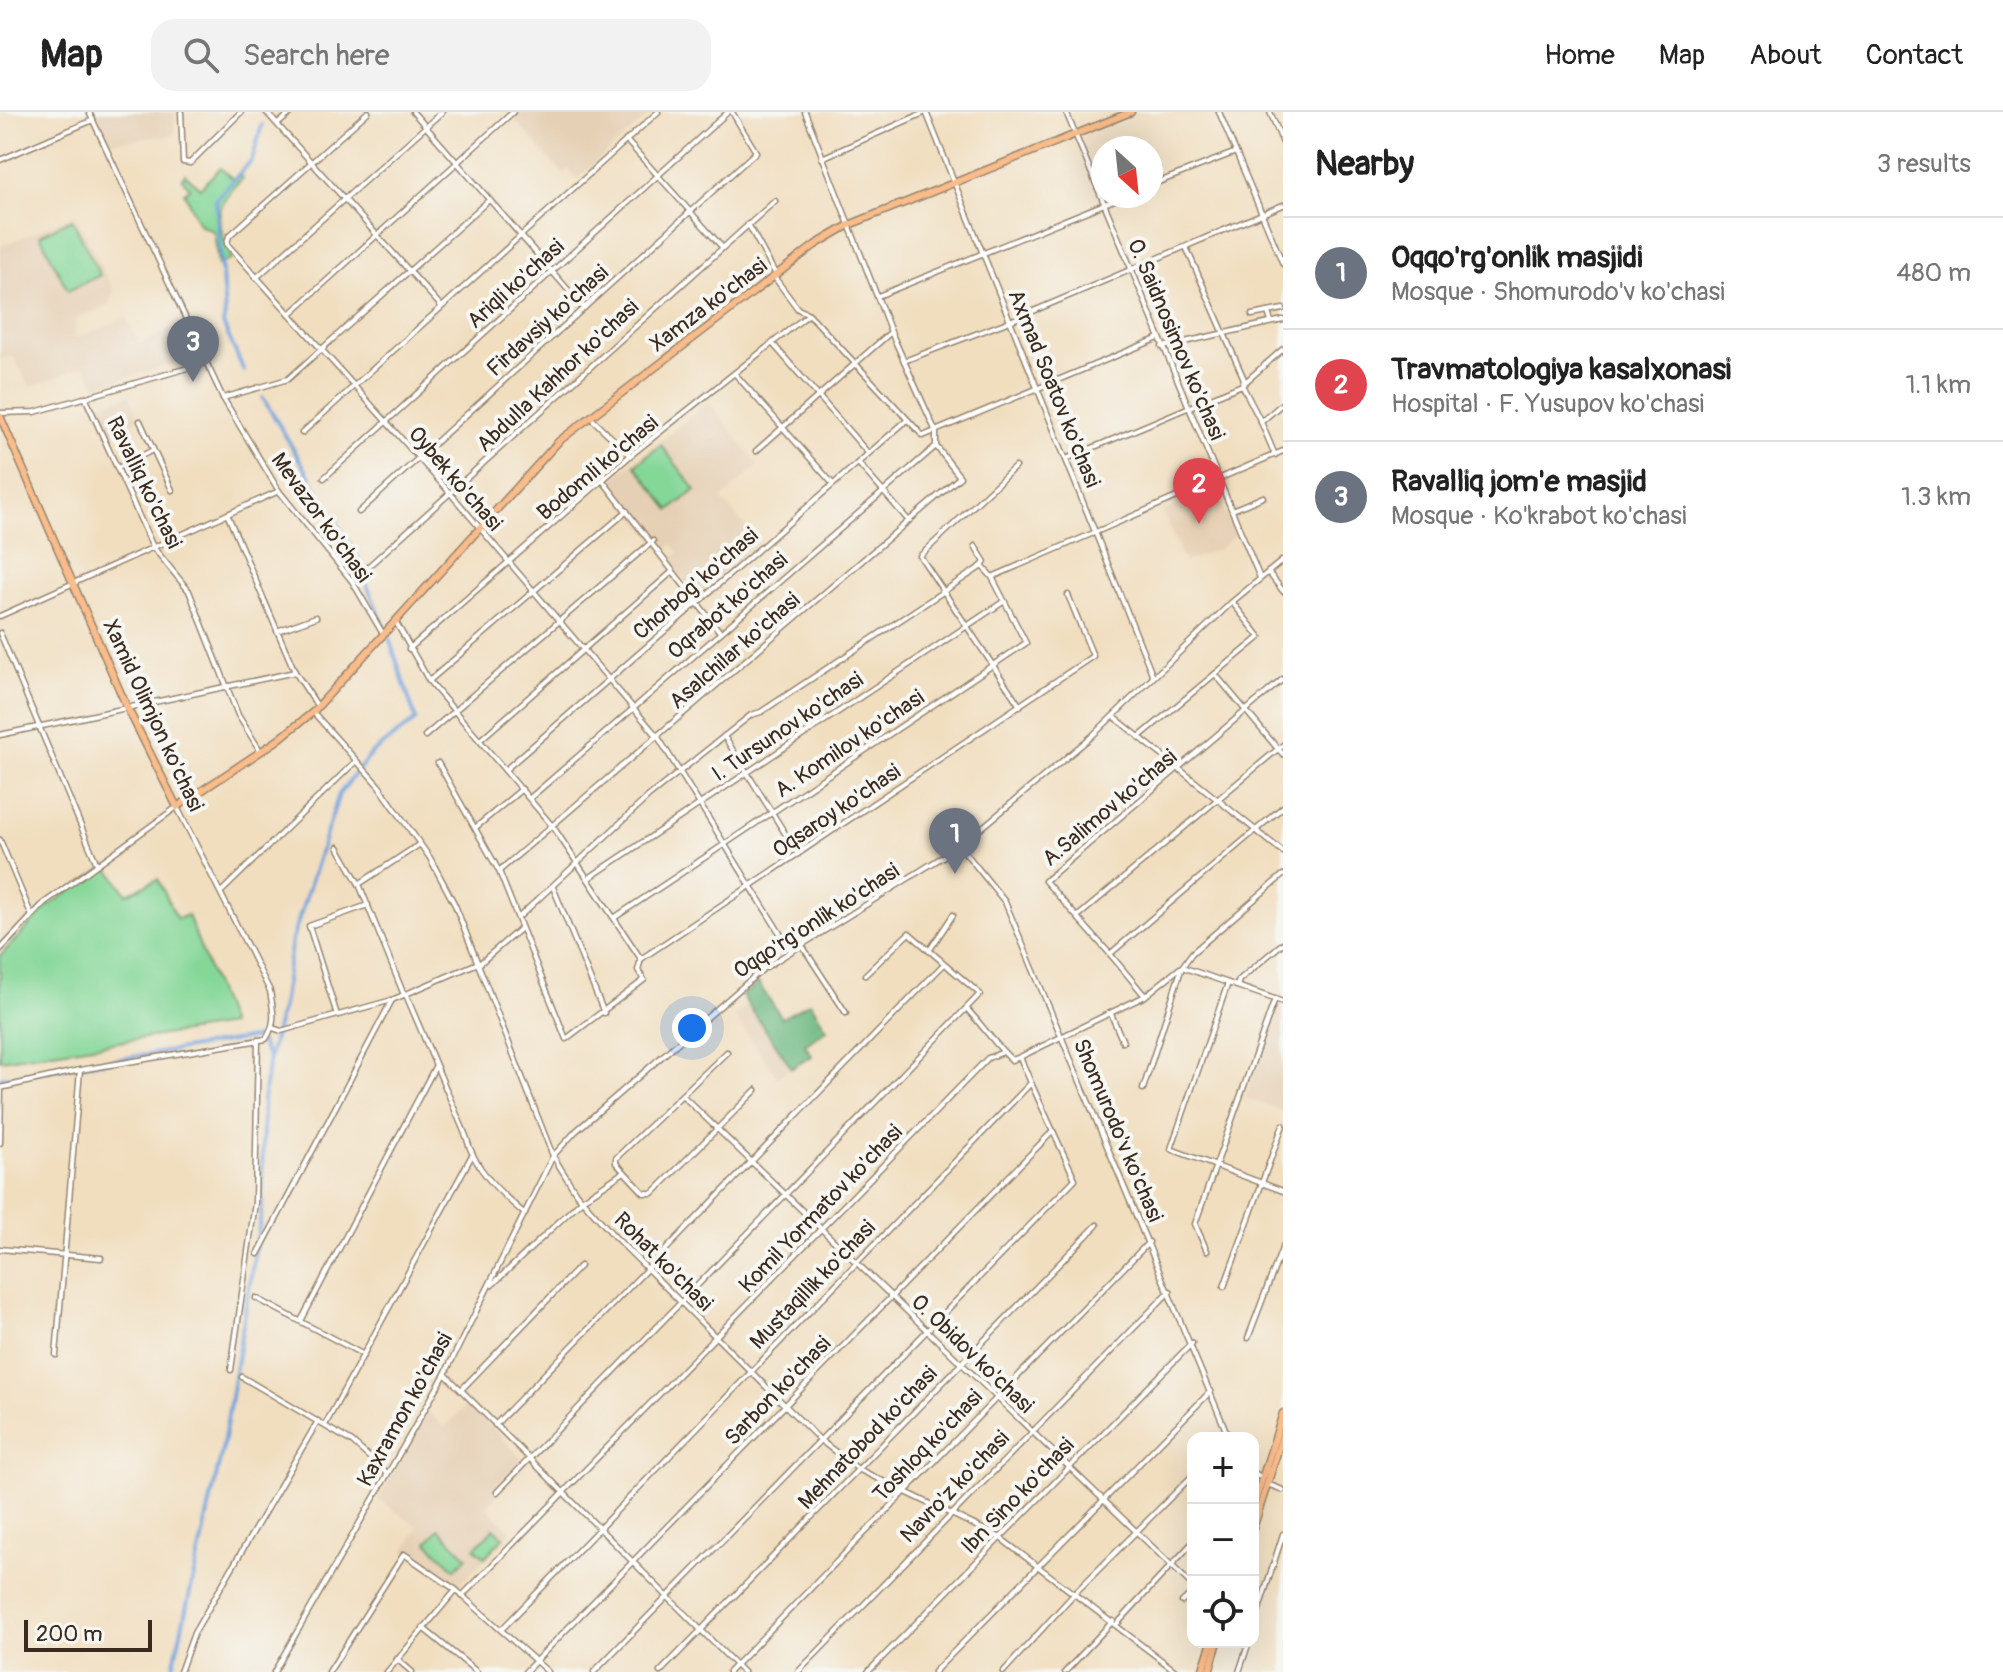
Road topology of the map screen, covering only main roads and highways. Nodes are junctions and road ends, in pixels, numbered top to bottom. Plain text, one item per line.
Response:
1 (1131, 112) edge
2 (0, 415) edge
3 (177, 807) joint
4 (1283, 1413) edge
5 (1283, 1434) edge
6 (1264, 1481) junction
7 (1254, 1504) edge
8 (1259, 1504) edge
9 (1210, 1648) edge
10 (1216, 1648) edge
11 (1202, 1672) edge
12 (1209, 1672) edge

1 - 3 main road, Xamza ko'chasi
2 - 3 main road, Xamid Olimjon ko'chasi
4 - 6 main road
5 - 6 main road
6 - 7 main road
6 - 8 main road
9 - 11 main road
10 - 12 main road

